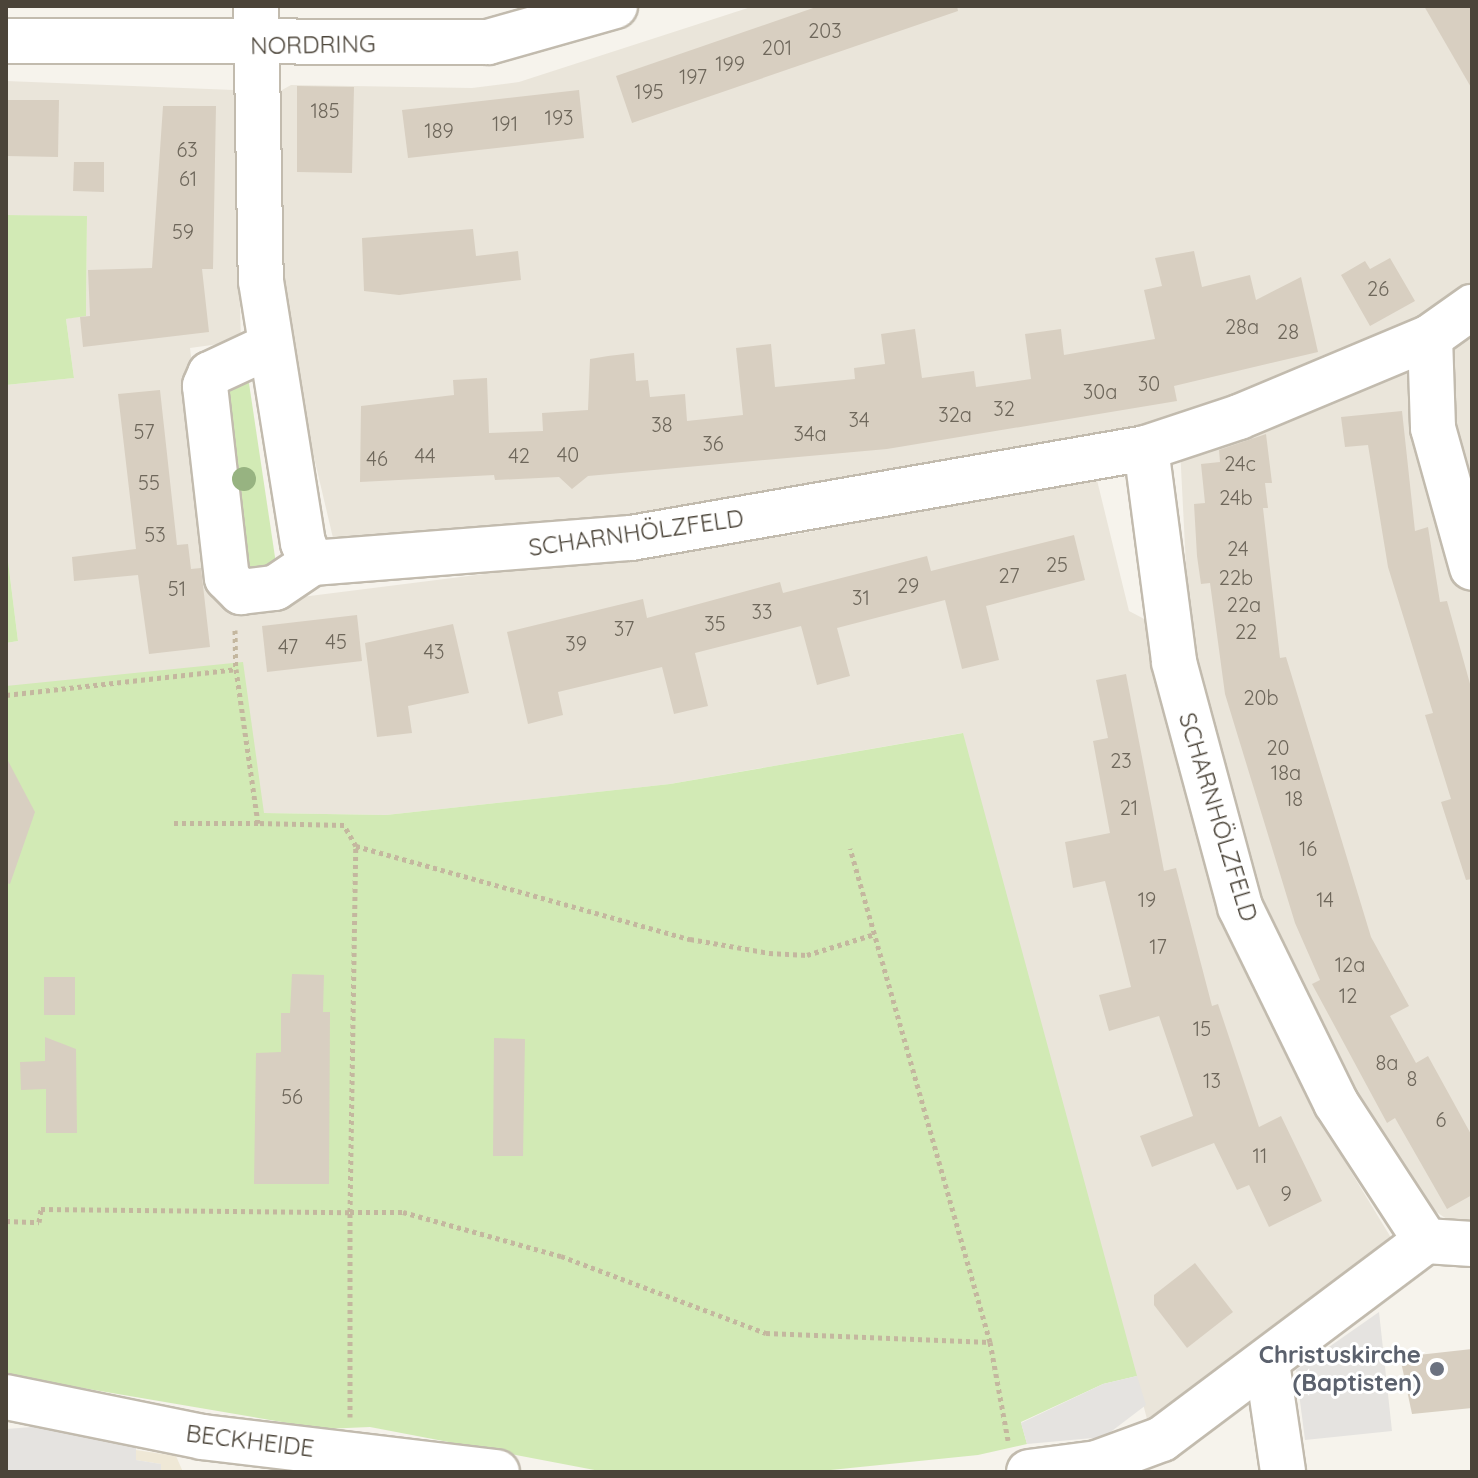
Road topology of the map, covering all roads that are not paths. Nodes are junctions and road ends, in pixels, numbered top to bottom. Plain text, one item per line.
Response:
1 (615, 6) edge
2 (257, 26) edge
3 (6, 41) edge
4 (1451, 321) edge
5 (270, 346) junction
6 (1146, 448) junction
7 (312, 563) junction
8 (1472, 568) edge
9 (1426, 1241) junction
10 (1472, 1244) edge
11 (1267, 1363) junction
12 (6, 1397) edge
13 (202, 1455) edge
14 (1020, 1465) edge
15 (451, 1468) edge
16 (497, 1472) edge
17 (1283, 1472) edge

1 - 2 street, NORDRING
2 - 3 street, NORDRING
2 - 5 street
4 - 6 street, SCHARNHÖLZFELD
4 - 8 street
5 - 7 street
5 - 7 street, SCHARNHÖLZFELD
6 - 7 street, SCHARNHÖLZFELD
6 - 9 street, SCHARNHÖLZFELD
9 - 10 street
9 - 11 street
11 - 14 street
11 - 17 street
12 - 13 street, BECKHEIDE
13 - 15 street, BECKHEIDE
15 - 16 street, BECKHEIDE

